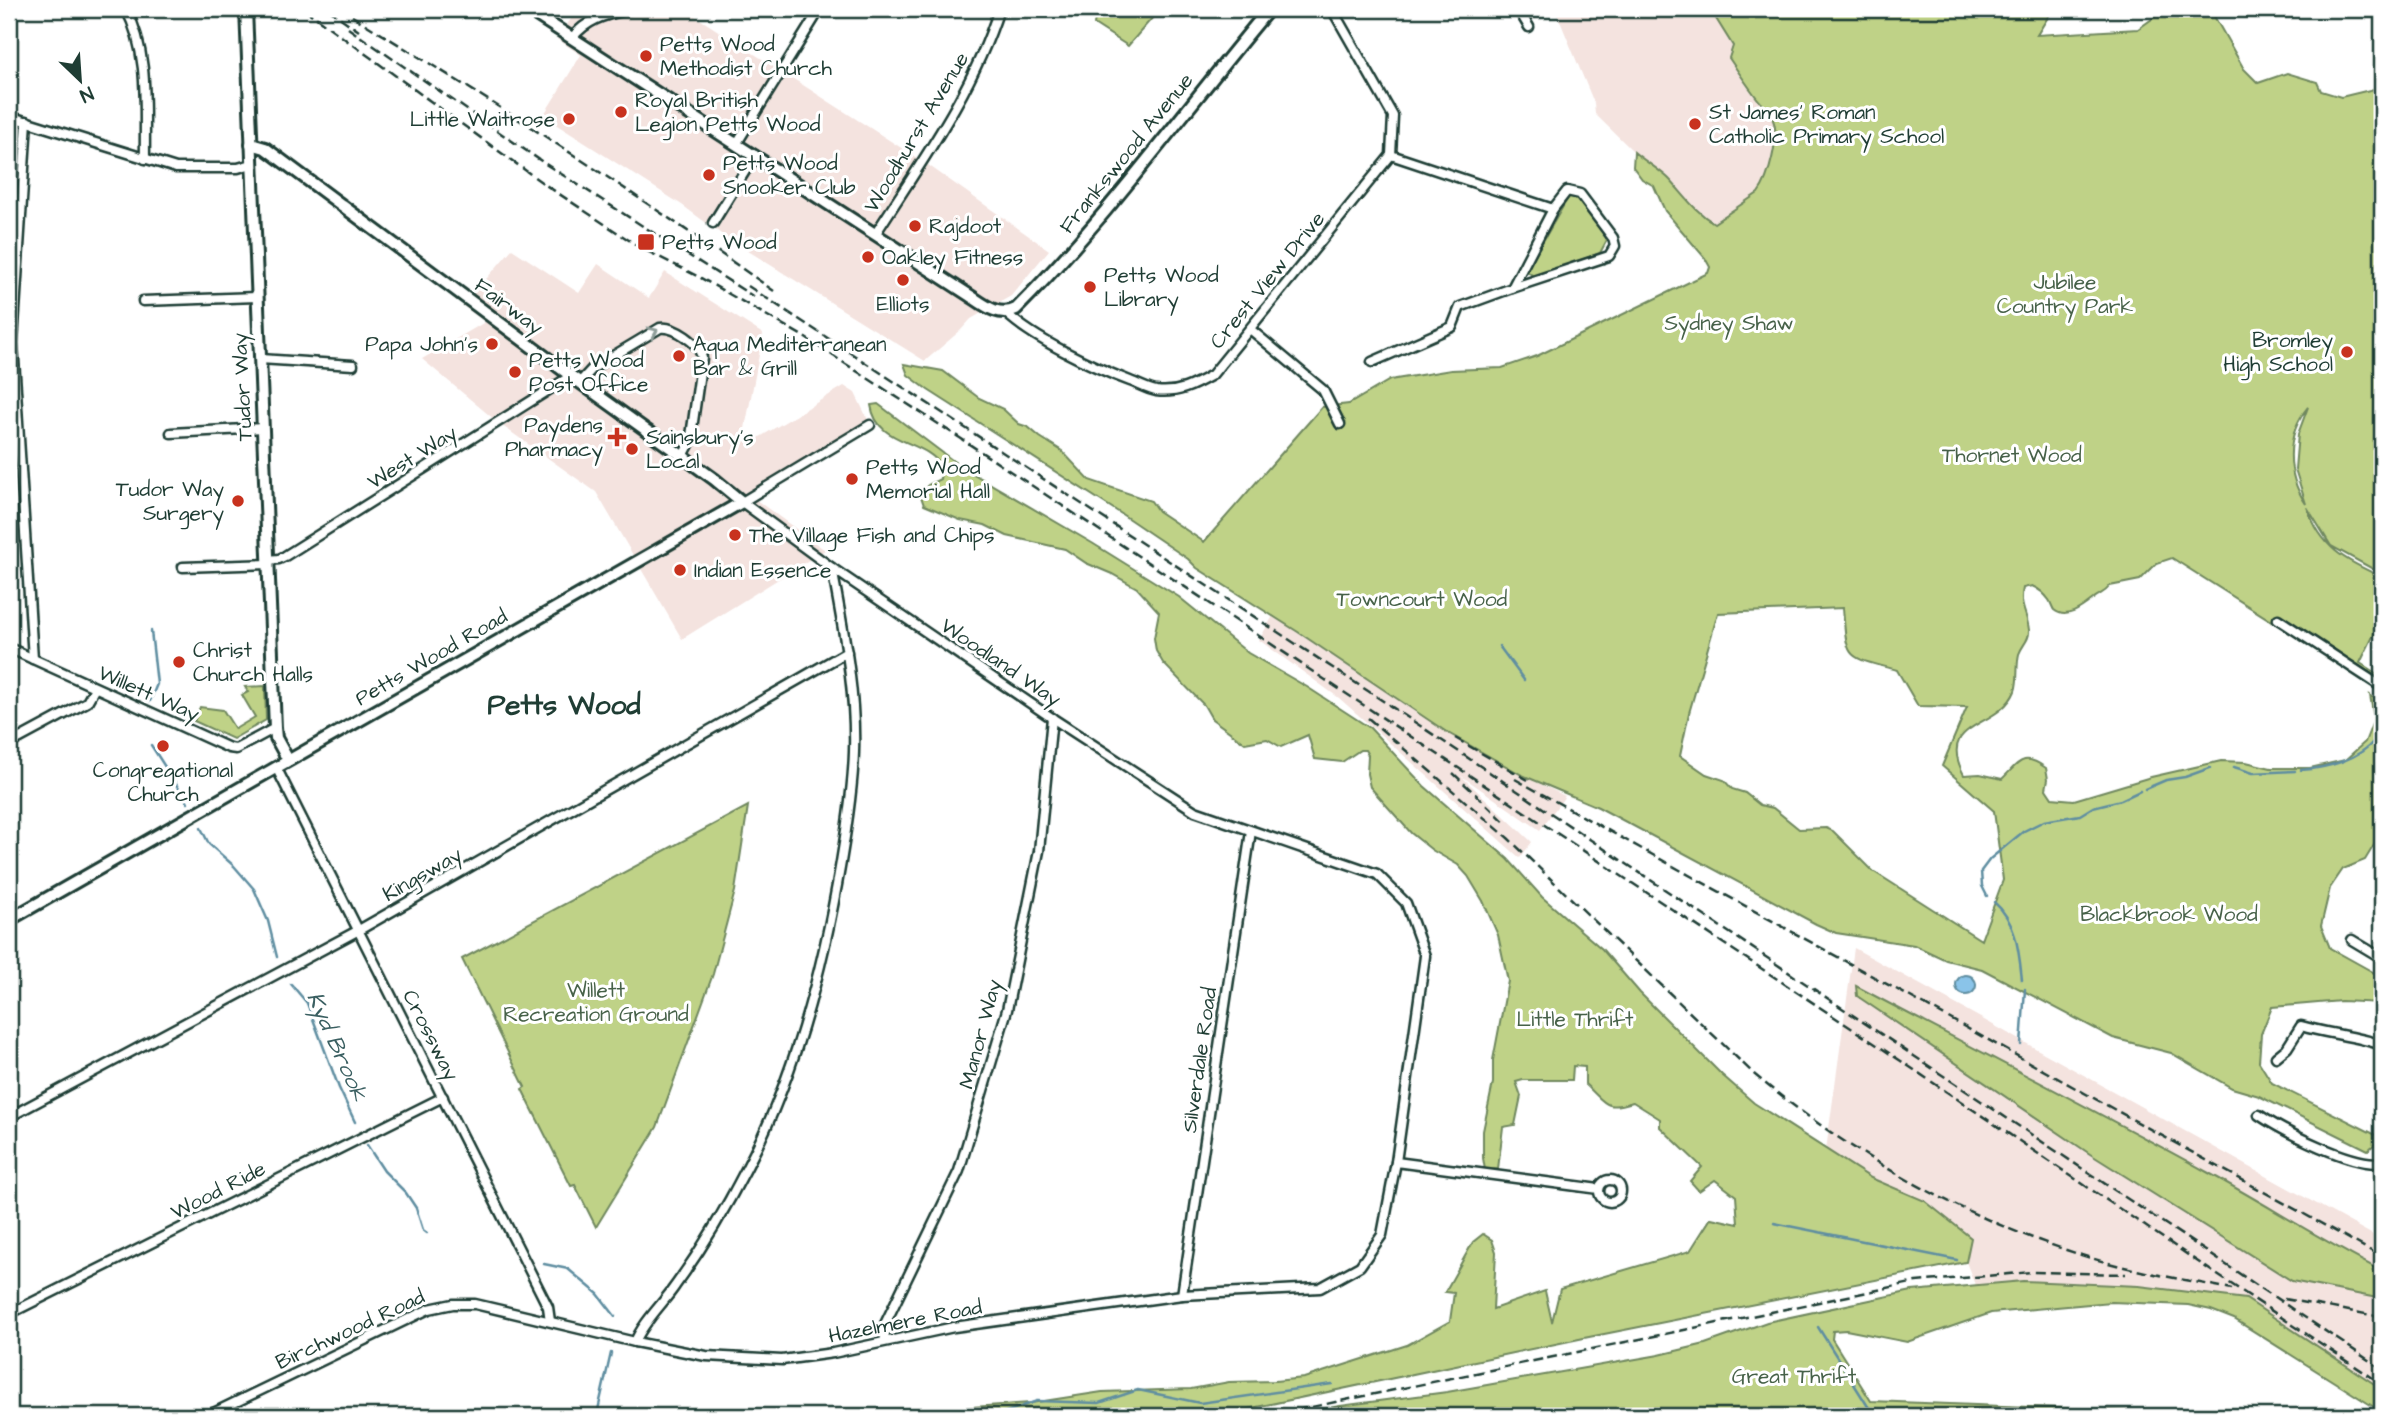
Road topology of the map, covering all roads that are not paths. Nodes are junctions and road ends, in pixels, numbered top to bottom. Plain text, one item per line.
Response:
1 (126, 9) edge
2 (246, 9) edge
3 (527, 9) edge
4 (630, 9) edge
5 (820, 9) edge
6 (999, 9) edge
7 (1269, 9) edge
8 (1332, 9) edge
9 (1518, 9) edge
10 (603, 12) edge
11 (1529, 27) dead end
12 (572, 38) junction
13 (9, 116) edge
14 (27, 121) junction
15 (737, 143) junction
16 (251, 144) junction
17 (755, 155) junction
18 (1391, 155) junction
19 (145, 159) junction
20 (252, 164) junction
21 (1553, 209) junction
22 (713, 223) dead end
23 (876, 233) junction
24 (1512, 288) junction
25 (257, 297) junction
26 (143, 301) dead end
27 (1006, 313) junction
28 (1250, 329) junction
29 (260, 359) junction
30 (1372, 362) dead end
31 (354, 365) dead end
32 (576, 379) junction
33 (1340, 424) dead end
34 (870, 425) dead end
35 (263, 428) junction
36 (171, 433) dead end
37 (683, 456) junction
38 (742, 502) junction
39 (269, 562) junction
40 (183, 567) dead end
41 (832, 568) junction
42 (2278, 620) dead end
43 (9, 648) edge
44 (847, 652) junction
45 (33, 659) junction
46 (2382, 687) edge
47 (95, 688) junction
48 (1052, 718) junction
49 (275, 728) junction
50 (9, 744) edge
51 (288, 760) junction
52 (276, 767) junction
53 (1251, 831) junction
54 (9, 920) edge
55 (359, 930) junction
56 (2352, 940) dead end
57 (2382, 958) edge
58 (2382, 1045) edge
59 (2276, 1057) dead end
60 (443, 1097) junction
61 (2259, 1115) dead end
62 (9, 1117) edge
63 (1396, 1162) junction
64 (2382, 1162) edge
65 (1599, 1189) dead end
66 (1182, 1295) junction
67 (9, 1314) edge
68 (550, 1321) junction
69 (885, 1341) junction
70 (635, 1342) junction
71 (207, 1416) edge

1 - 19 street
2 - 16 street, Tudor Way
3 - 12 street
4 - 10 street
5 - 15 street
6 - 23 street, Woodhurst Avenue
7 - 27 street, Frankswood Avenue
8 - 18 street
9 - 11 street
10 - 12 street
12 - 15 street
13 - 14 street
14 - 19 street
14 - 45 street
15 - 17 street
16 - 20 street, Tudor Way
16 - 32 street, Fairway
17 - 22 street
17 - 23 street
18 - 21 street
18 - 28 street, Crest View Drive
19 - 20 street
20 - 25 street, Tudor Way
21 - 24 street
21 - 24 street
23 - 27 street
24 - 30 street
25 - 26 street
25 - 29 street, Tudor Way
27 - 28 street, Crest View Drive
28 - 33 street
29 - 31 street
29 - 35 street, Tudor Way
32 - 37 street, Fairway
32 -> 37 street, West Way
32 - 39 street, West Way
34 - 38 street, Petts Wood Road
35 - 36 street
35 - 39 street, Tudor Way
37 - 38 street, Fairway
38 - 41 street, Woodland Way
38 - 51 street, Petts Wood Road
39 - 40 street
39 - 49 street, Tudor Way
41 - 44 street
41 - 48 street, Woodland Way
42 - 46 street
43 - 45 street, Willett Way
44 - 55 street, Kingsway
44 - 70 street
45 - 47 street, Willett Way
47 - 49 street, Willett Way
47 - 50 street
48 - 53 street, Woodland Way
48 - 69 street, Manor Way
49 - 51 street, Tudor Way
51 - 52 street, Petts Wood Road
52 - 54 street, Petts Wood Road
52 - 55 street, Crossway
53 - 63 street
53 - 66 street, Silverdale Road
55 - 60 street, Crossway
55 - 62 street, Kingsway
56 - 57 street
58 - 59 street
60 - 67 street, Wood Ride
60 - 68 street, Crossway
61 - 64 street
63 - 65 street
63 - 66 street
66 - 69 street, Hazelmere Road
68 - 70 street, Birchwood Road
68 - 71 street, Birchwood Road
69 - 70 street, Hazelmere Road

